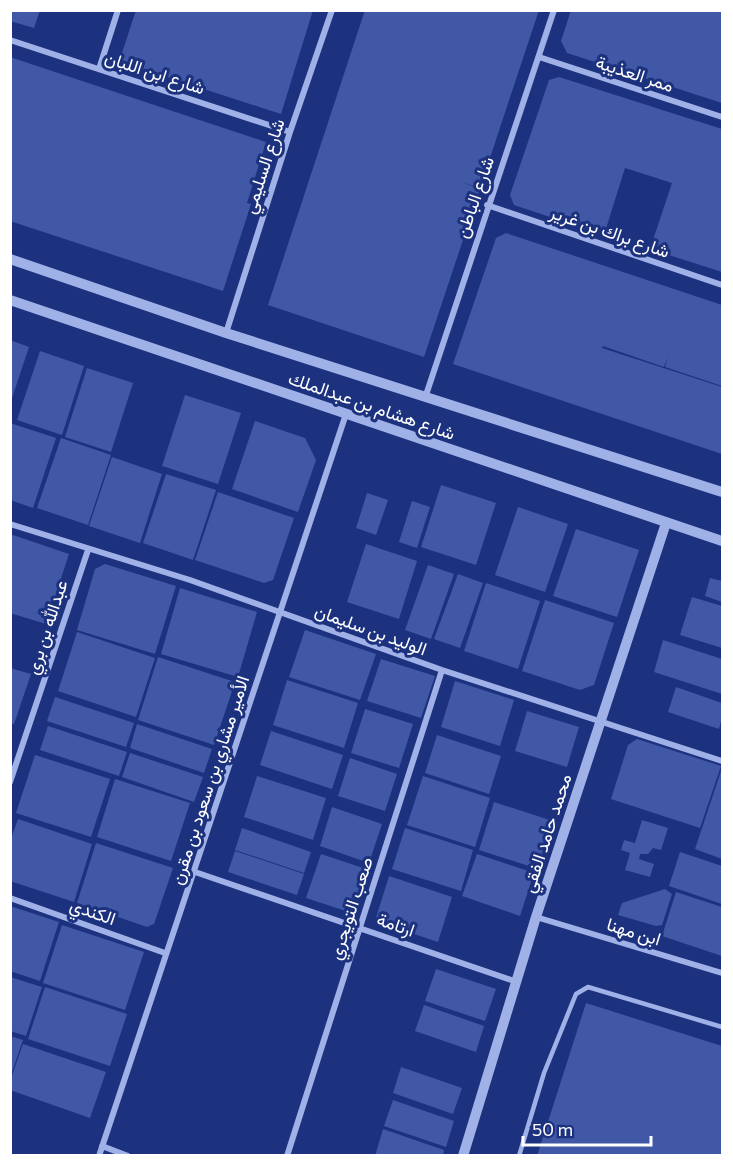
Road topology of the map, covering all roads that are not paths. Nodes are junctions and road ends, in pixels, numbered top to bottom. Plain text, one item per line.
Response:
1 (118, 10) edge
2 (332, 10) edge
3 (554, 10) edge
4 (10, 40) edge
5 (539, 57) junction
6 (99, 69) junction
7 (723, 117) edge
8 (290, 132) junction
9 (487, 205) junction
10 (10, 259) edge
11 (723, 285) edge
12 (10, 300) edge
13 (226, 333) junction
14 (426, 395) junction
15 (346, 414) junction
16 (723, 492) edge
17 (666, 523) junction
18 (10, 524) edge
19 (723, 541) edge
20 (88, 550) junction
21 (280, 611) junction
22 (442, 670) junction
23 (599, 721) junction
24 (723, 761) edge
25 (10, 782) edge
26 (195, 872) junction
27 (10, 898) edge
28 (536, 917) junction
29 (359, 927) junction
30 (165, 953) junction
31 (723, 973) edge
32 (518, 982) junction
33 (723, 1028) edge
34 (102, 1146) junction
35 (99, 1155) edge
36 (128, 1155) edge
37 (288, 1155) edge
38 (463, 1155) edge
39 (519, 1155) edge

1 - 6 street
2 - 8 street, شارع السليمي
3 - 5 street, شارع الباطن
4 - 6 street, شارع ابن اللبان
5 - 7 street, ممر العذيبة
5 - 9 street, شارع الباطن
6 - 8 street, شارع ابن اللبان
8 - 13 street, شارع السليمي
9 - 11 street, شارع براك بن غرير
9 - 14 street, شارع الباطن
10 - 13 street, شارع هشام بن عبدالملك
12 - 15 street, شارع هشام بن عبدالملك
13 - 14 street, شارع هشام بن عبدالملك
14 - 16 street, شارع هشام بن عبدالملك
15 - 17 street, شارع هشام بن عبدالملك
15 - 21 street, الأمير مشاري بن سعود بن مقرن
17 - 19 street, شارع هشام بن عبدالملك
17 - 23 street, محمد حامد الفقي
18 - 20 street, الوليد بن سليمان
20 - 21 street, الوليد بن سليمان
20 - 25 street, عبدالله بن بري
21 - 22 street, الوليد بن سليمان
21 - 26 street, الأمير مشاري بن سعود بن مقرن
22 - 23 street, الوليد بن سليمان
22 - 29 street, صعب التويجري
23 - 24 street, الوليد بن سليمان
23 - 28 street, محمد حامد الفقي
26 - 29 street, ارتامة
26 - 30 street, الأمير مشاري بن سعود بن مقرن
27 - 30 street, الكندي
28 - 31 street, ابن مهنا
28 - 32 street, محمد حامد الفقي
29 - 32 street, ارتامة
29 - 37 street, صعب التويجري
30 - 34 street, الأمير مشاري بن سعود بن مقرن
32 - 38 street, محمد حامد الفقي
33 - 39 lane
34 - 35 street, الأمير مشاري بن سعود بن مقرن
34 - 36 street

